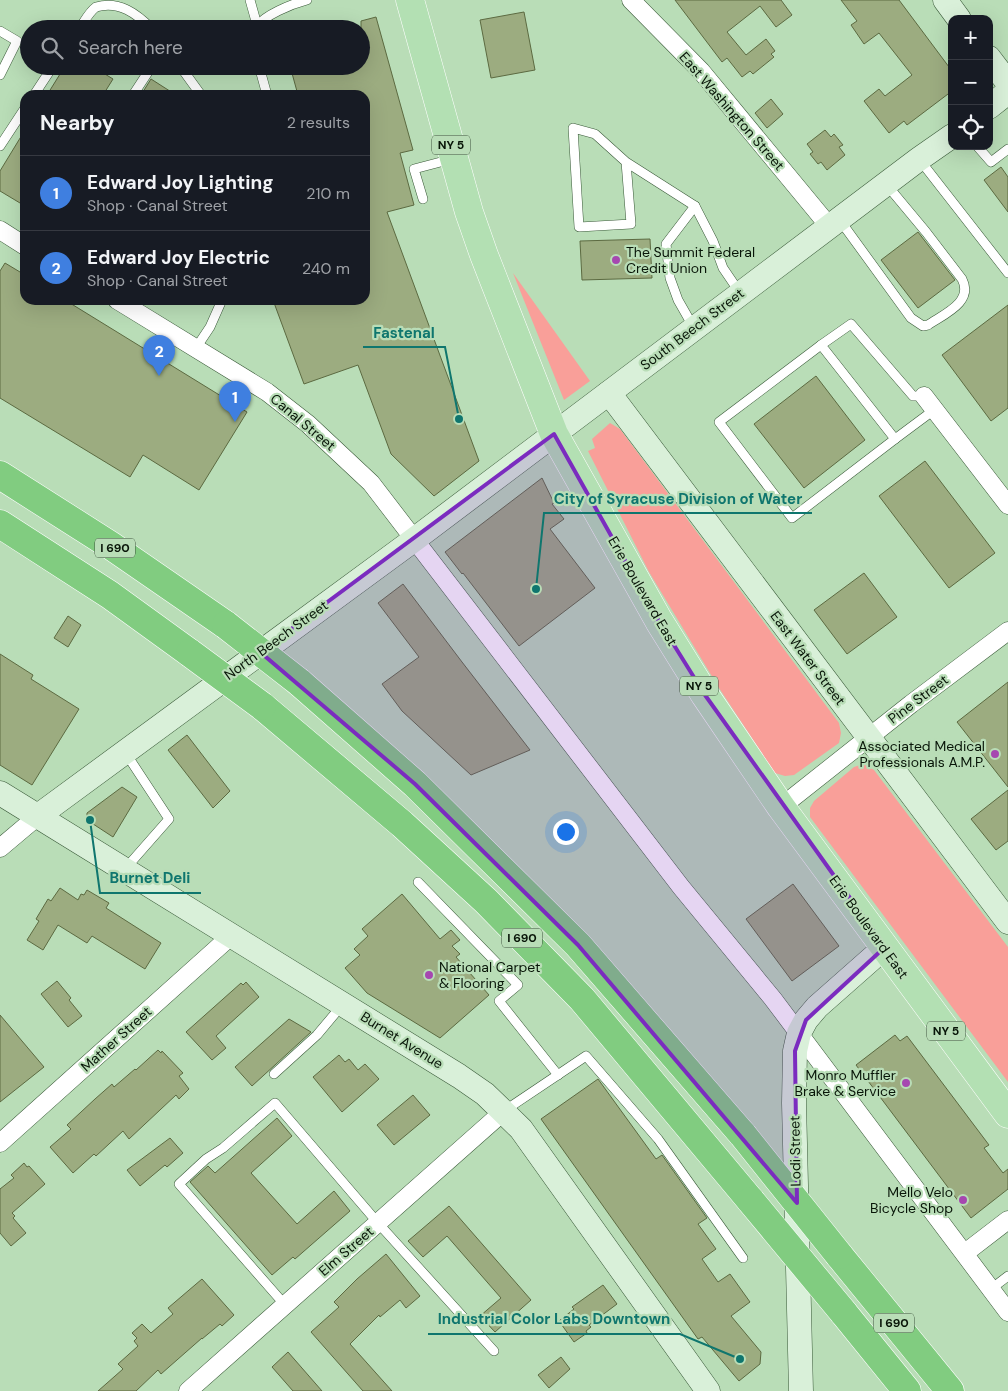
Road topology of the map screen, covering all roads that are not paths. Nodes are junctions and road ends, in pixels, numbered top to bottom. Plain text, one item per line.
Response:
1 (250, 0) edge
2 (307, 0) edge
3 (410, 0) edge
4 (631, 0) edge
5 (945, 0) edge
6 (119, 1) edge
7 (296, 1) edge
8 (956, 15) edge
9 (86, 20) edge
10 (143, 20) edge
11 (254, 20) edge
12 (265, 20) edge
13 (0, 31) edge
14 (991, 60) edge
15 (0, 75) edge
16 (47, 75) edge
17 (146, 75) edge
18 (187, 75) edge
19 (261, 75) edge
20 (1008, 83) edge
21 (37, 90) edge
22 (136, 90) edge
23 (197, 90) edge
24 (266, 90) edge
25 (1008, 92) edge
26 (992, 105) edge
27 (20, 116) edge
28 (948, 139) edge
29 (0, 146) edge
30 (980, 150) edge
31 (1008, 150) edge
32 (454, 158) junction
33 (919, 159) junction
34 (626, 162) junction
35 (885, 184) junction
36 (423, 199) dead end
37 (695, 206) junction
38 (834, 223) junction
39 (0, 230) edge
40 (20, 243) edge
41 (1008, 273) edge
42 (740, 293) junction
43 (125, 305) edge
44 (220, 305) edge
45 (694, 328) junction
46 (821, 345) junction
47 (196, 348) junction
48 (608, 392) junction
49 (929, 403) junction
50 (554, 434) junction
51 (895, 439) junction
52 (0, 476) edge
53 (1008, 505) edge
54 (0, 524) edge
55 (415, 539) junction
56 (1008, 631) edge
57 (868, 738) junction
58 (125, 752) junction
59 (0, 793) edge
60 (781, 806) junction
61 (38, 816) junction
62 (0, 848) edge
63 (125, 870) junction
64 (418, 882) dead end
65 (1008, 922) edge
66 (232, 935) junction
67 (885, 947) junction
68 (343, 1004) junction
69 (799, 1033) junction
70 (274, 1074) dead end
71 (558, 1075) junction
72 (504, 1111) junction
73 (1008, 1114) edge
74 (0, 1143) edge
75 (1008, 1220) edge
76 (378, 1223) junction
77 (965, 1253) junction
78 (743, 1258) dead end
79 (1008, 1276) edge
80 (991, 1289) junction
81 (285, 1305) junction
82 (1008, 1312) edge
83 (494, 1351) dead end
84 (188, 1391) edge
85 (708, 1391) edge
86 (801, 1391) edge
87 (907, 1391) edge
88 (950, 1391) edge

1 - 11 lane
2 - 7 lane
3 - 32 main road, Erie Boulevard East / NY 5
4 - 38 street, East Washington Street
5 - 8 street
6 - 9 lane
6 - 10 lane
7 - 12 lane
13 - 15 lane
14 - 20 street
16 - 21 lane
17 - 22 lane
18 - 23 lane
19 - 24 lane
25 - 26 street
27 - 29 lane
28 - 33 street, South Beech Street
30 - 31 lane
32 - 36 lane
32 - 50 main road, Erie Boulevard East / NY 5
33 - 35 street, South Beech Street
33 - 41 lane
34 - 34 lane
34 - 37 lane
35 - 38 street, South Beech Street
35 - 38 lane
37 - 42 lane
37 - 45 lane
38 - 42 street, South Beech Street
39 - 40 street
42 - 45 street, South Beech Street
43 - 47 street, Canal Street
44 - 47 lane
45 - 48 street, South Beech Street
46 - 49 lane
46 - 51 lane
46 - 51 lane
47 - 55 street, Canal Street
48 - 50 street, South Beech Street
48 - 57 street, East Water Street
49 - 51 lane
49 - 53 street
50 - 55 street, North Beech Street
50 - 60 main road, Erie Boulevard East / NY 5
52 - 88 highway, I 690, bridge
54 - 87 highway, I 690, bridge
55 - 58 street, North Beech Street
55 - 69 street, Canal Street
56 - 57 street, Pine Street
57 - 60 street, Pine Street
57 - 65 street, East Water Street
58 - 61 street, North Beech Street
58 - 63 lane
59 - 61 street, Burnet Avenue
60 - 67 main road, Erie Boulevard East / NY 5
61 - 62 street, North Beech Street
61 - 63 street, Burnet Avenue
63 - 66 street, Burnet Avenue
64 - 71 lane
66 - 68 street, Burnet Avenue
66 - 74 street, Mather Street
67 - 69 street, Lodi Street
67 - 73 main road, Erie Boulevard East / NY 5
68 - 70 lane
68 - 72 street, Burnet Avenue
69 - 77 street, Canal Street
69 - 86 street, Lodi Street
71 - 72 lane
71 - 78 lane
72 - 76 street, Elm Street
72 - 85 street, Burnet Avenue
75 - 77 street
76 - 81 street, Elm Street
76 - 81 lane
76 - 83 lane
77 - 80 street, Canal Street
79 - 80 lane
80 - 82 street, Canal Street
81 - 84 street, Elm Street

